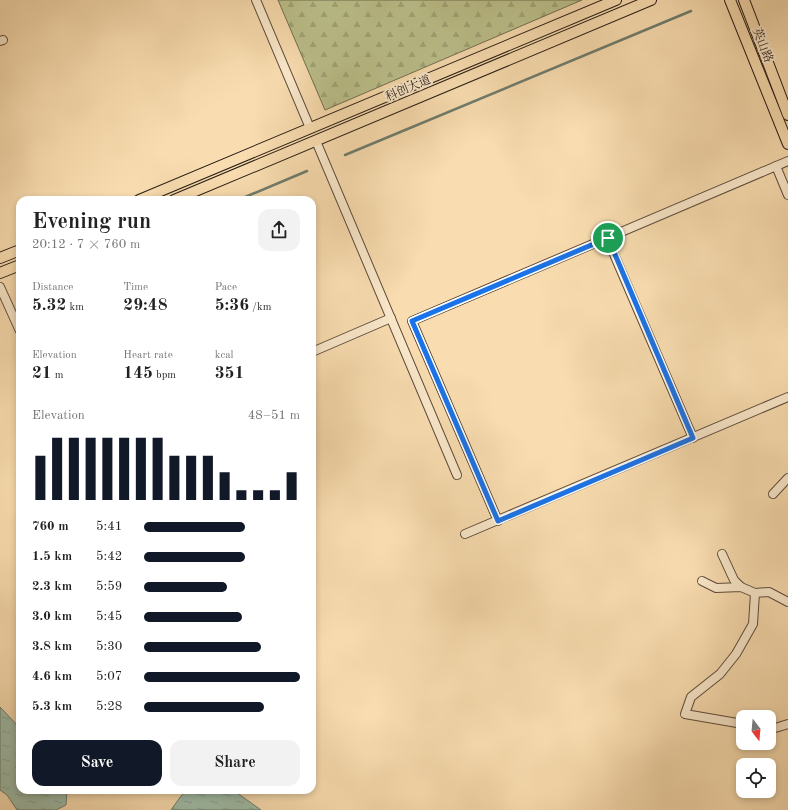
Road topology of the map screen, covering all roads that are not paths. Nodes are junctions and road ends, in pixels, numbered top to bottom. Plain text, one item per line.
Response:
1 (256, 0) edge
2 (616, 0) edge
3 (651, 0) edge
4 (721, 0) edge
5 (730, 0) edge
6 (744, 0) edge
7 (750, 0) edge
8 (739, 19) junction
9 (754, 23) junction
10 (788, 115) edge
11 (310, 128) junction
12 (316, 141) junction
13 (788, 144) edge
14 (788, 161) edge
15 (776, 166) junction
16 (788, 195) edge
17 (148, 196) edge
18 (184, 196) edge
19 (608, 238) junction
20 (16, 252) edge
21 (0, 258) edge
22 (16, 267) edge
23 (0, 273) edge
24 (0, 287) edge
25 (391, 318) junction
26 (16, 322) edge
27 (316, 350) edge
28 (788, 397) edge
29 (693, 438) junction
30 (457, 476) dead end
31 (788, 478) edge
32 (773, 494) dead end
33 (498, 521) junction
34 (465, 534) dead end
35 (722, 554) dead end
36 (702, 581) dead end
37 (741, 587) junction
38 (755, 593) junction
39 (788, 602) edge
40 (736, 723) edge
41 (788, 724) edge
42 (776, 728) edge

1 - 11 street
2 - 11 main road, 科创大道
3 - 12 main road, 科创大道
4 - 8 main road
5 - 8 main road, 英山路
6 - 9 main road, 英山路
7 - 9 main road
8 - 13 main road, 英山路
9 - 10 main road, 英山路
11 - 17 main road, 科创大道
12 - 18 main road, 科创大道
12 - 25 street
14 - 15 street
15 - 16 street
15 - 19 street
19 - 29 street
19 - 33 street
20 - 21 main road
22 - 23 main road
24 - 26 street
25 - 27 street
25 - 30 street
28 - 29 street
29 - 33 street
31 - 32 street
33 - 34 street
35 - 37 street
36 - 37 street
37 - 38 street
38 - 39 street
38 - 40 street
41 - 42 street

